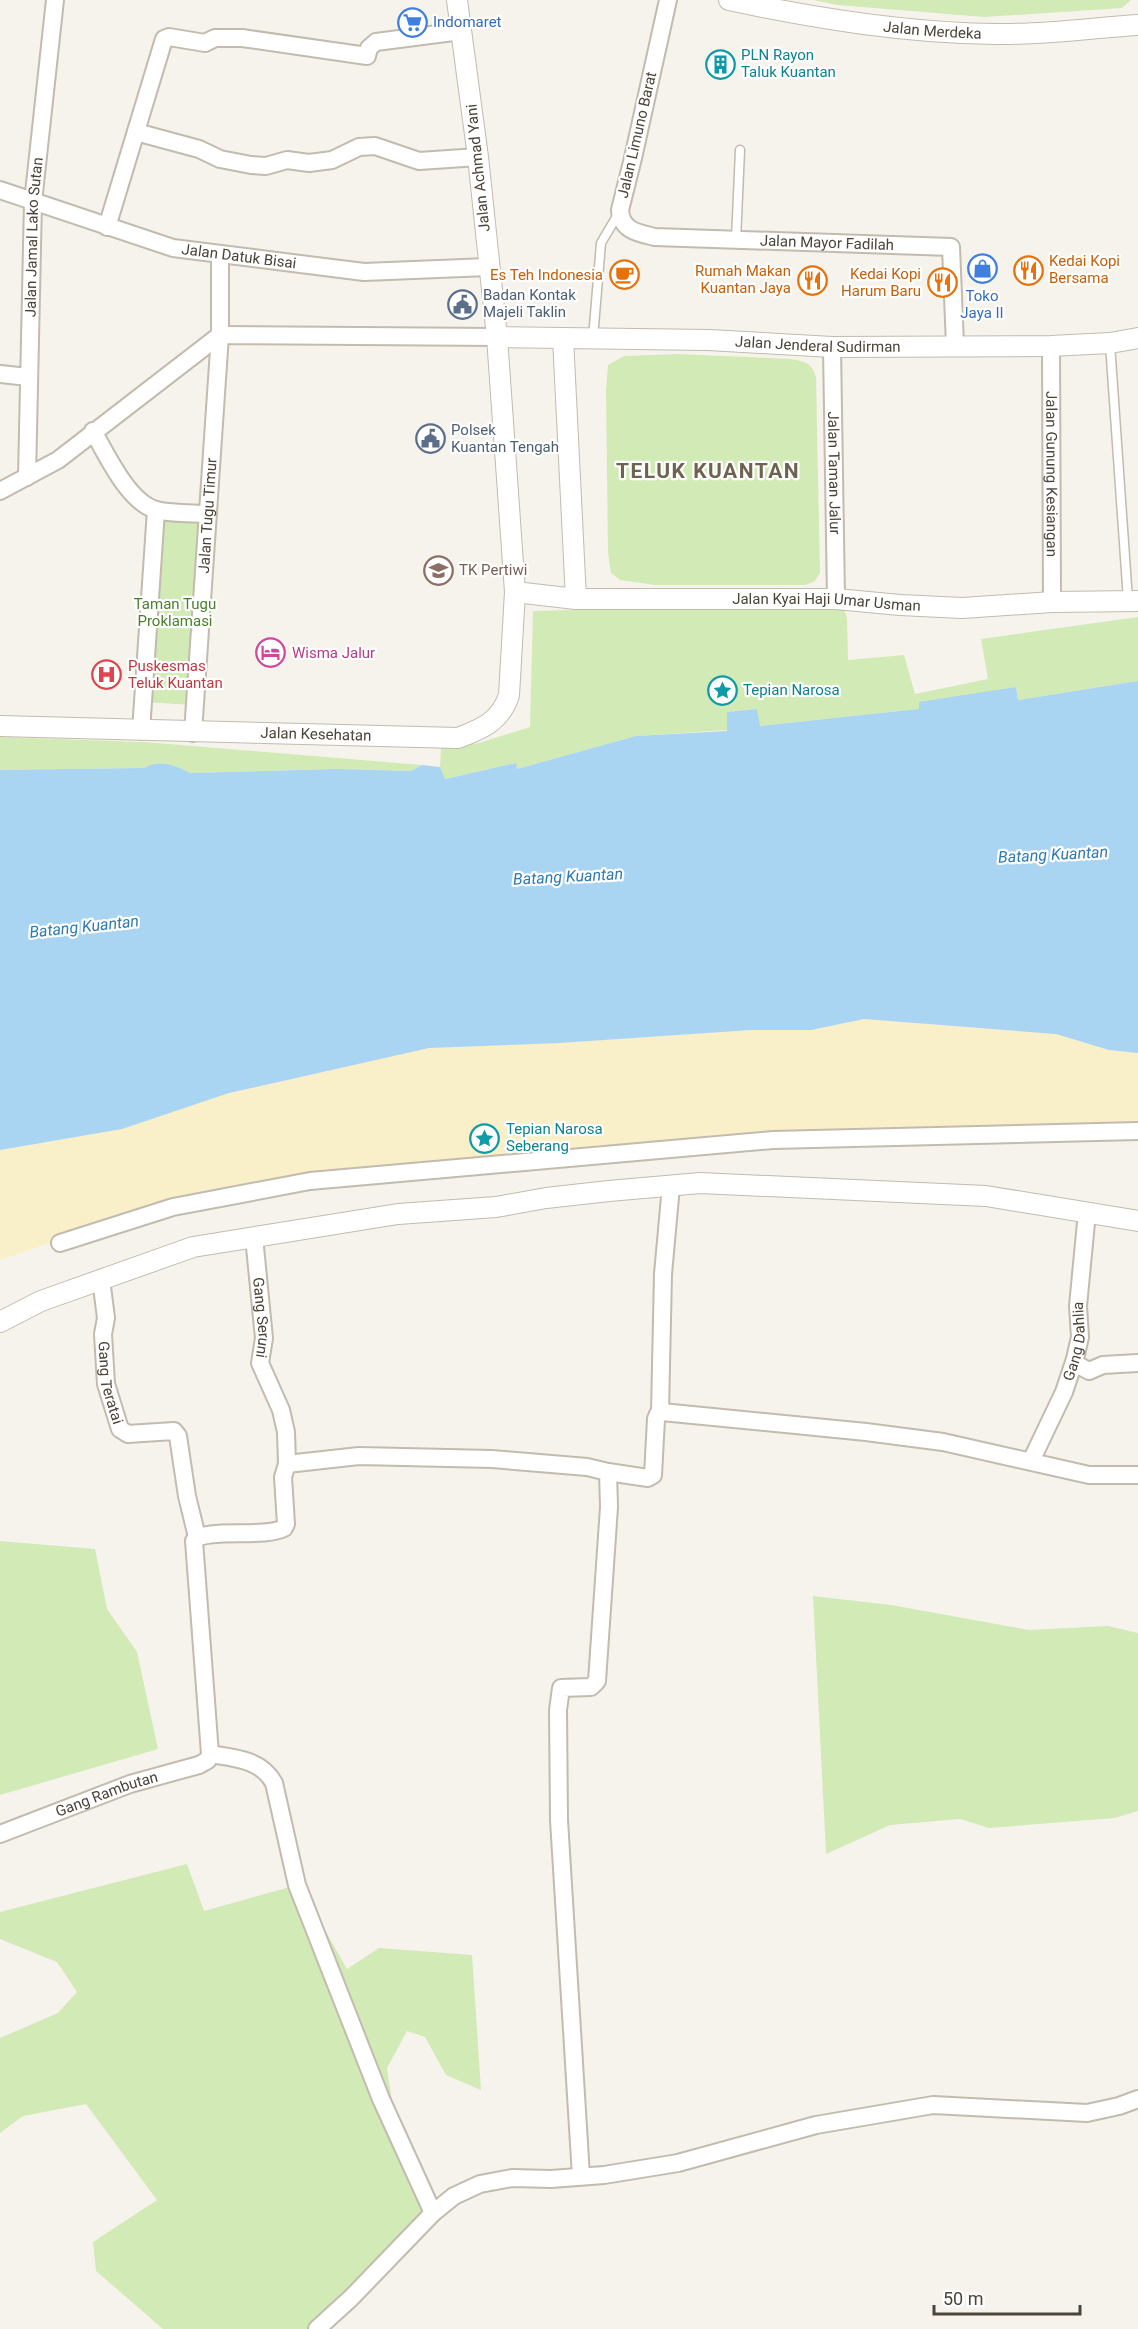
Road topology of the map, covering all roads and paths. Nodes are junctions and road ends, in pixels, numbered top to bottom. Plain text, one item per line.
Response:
1 (55, 0) edge
2 (457, 0) edge
3 (668, 0) edge
4 (729, 0) edge
5 (1138, 25) edge
6 (461, 31) junction
7 (136, 132) junction
8 (740, 150) dead end
9 (478, 158) junction
10 (0, 190) edge
11 (33, 202) junction
12 (620, 210) junction
13 (106, 226) junction
14 (736, 241) junction
15 (220, 254) junction
16 (488, 267) junction
17 (220, 335) junction
18 (497, 337) junction
19 (563, 338) junction
20 (592, 338) junction
21 (1138, 338) edge
22 (1110, 343) junction
23 (955, 345) junction
24 (1051, 346) junction
25 (832, 347) junction
26 (0, 374) edge
27 (28, 377) junction
28 (93, 431) junction
29 (27, 477) junction
30 (0, 491) edge
31 (156, 510) junction
32 (208, 514) junction
33 (514, 592) junction
34 (576, 599) junction
35 (836, 599) junction
36 (1133, 601) edge
37 (1052, 602) junction
38 (0, 726) edge
39 (141, 731) junction
40 (194, 733) junction
41 (1138, 1131) edge
42 (671, 1186) junction
43 (1087, 1212) junction
44 (1138, 1221) edge
45 (254, 1237) junction
46 (60, 1244) dead end
47 (101, 1279) junction
48 (0, 1322) edge
49 (1074, 1363) junction
50 (1138, 1363) edge
51 (660, 1412) junction
52 (1031, 1461) junction
53 (287, 1464) junction
54 (608, 1472) junction
55 (1138, 1475) edge
56 (197, 1537) junction
57 (210, 1754) junction
58 (0, 1834) edge
59 (1138, 2099) edge
60 (581, 2176) junction
61 (433, 2213) junction
62 (317, 2329) edge

1 - 11 street, Jalan Jamal Lako Sutan
2 - 6 street, Jalan Achmad Yani
3 - 12 street, Jalan Limuno Barat
4 - 5 street, Jalan Merdeka
6 - 7 street
6 - 9 street, Jalan Achmad Yani
7 - 9 street
7 - 13 street
8 - 14 lane
9 - 16 street, Jalan Achmad Yani
10 - 11 street, Jalan Datuk Bisai
11 - 13 street, Jalan Datuk Bisai
11 - 27 street, Jalan Jamal Lako Sutan
12 - 14 street, Jalan Mayor Fadilah
12 - 20 lane, Jalan Limuno Barat
13 - 15 street, Jalan Datuk Bisai
14 - 23 street, Jalan Mayor Fadilah
15 - 16 street, Jalan Datuk Bisai
15 - 17 street, Jalan Tugu Timur
16 - 18 street, Jalan Achmad Yani
17 - 18 street
17 - 28 street
17 - 32 street, Jalan Tugu Timur
18 - 19 street, Jalan Jenderal Sudirman
18 - 33 street, Jalan Kesehatan
19 - 20 street, Jalan Jenderal Sudirman
19 - 34 street
20 - 25 street, Jalan Jenderal Sudirman
21 - 22 street, Jalan Jenderal Sudirman
22 - 24 street, Jalan Jenderal Sudirman
22 - 36 lane
23 - 24 street, Jalan Jenderal Sudirman
23 - 25 street, Jalan Jenderal Sudirman
24 - 37 street, Jalan Gunung Kesiangan
25 - 35 street, Jalan Taman Jalur
26 - 27 street
27 - 29 street, Jalan Jamal Lako Sutan
28 - 29 street
28 - 31 street
29 - 30 street
31 - 32 street
31 - 39 street
32 - 40 street, Jalan Tugu Timur
33 - 34 street, Jalan Kyai Haji Umar Usman
33 - 40 street, Jalan Kesehatan
34 - 35 street, Jalan Kyai Haji Umar Usman
35 - 37 street, Jalan Kyai Haji Umar Usman
36 - 37 street, Jalan Kyai Haji Umar Usman
38 - 39 street, Jalan Kesehatan
39 - 40 street, Jalan Kesehatan
41 - 46 street
42 - 43 street
42 - 45 street
42 - 51 street
43 - 44 street
43 - 49 street, Gang Dahlia
45 - 47 street
45 - 53 street, Gang Seruni
47 - 48 street
47 - 56 street, Gang Teratai
49 - 50 street
49 - 52 street, Gang Dahlia
51 - 52 street
51 - 54 street
52 - 55 street
53 - 54 street
53 - 56 street, Gang Seruni
54 - 60 street
56 - 57 street
57 - 58 street, Gang Rambutan
57 - 61 street
59 - 60 street
60 - 61 street
61 - 62 street

